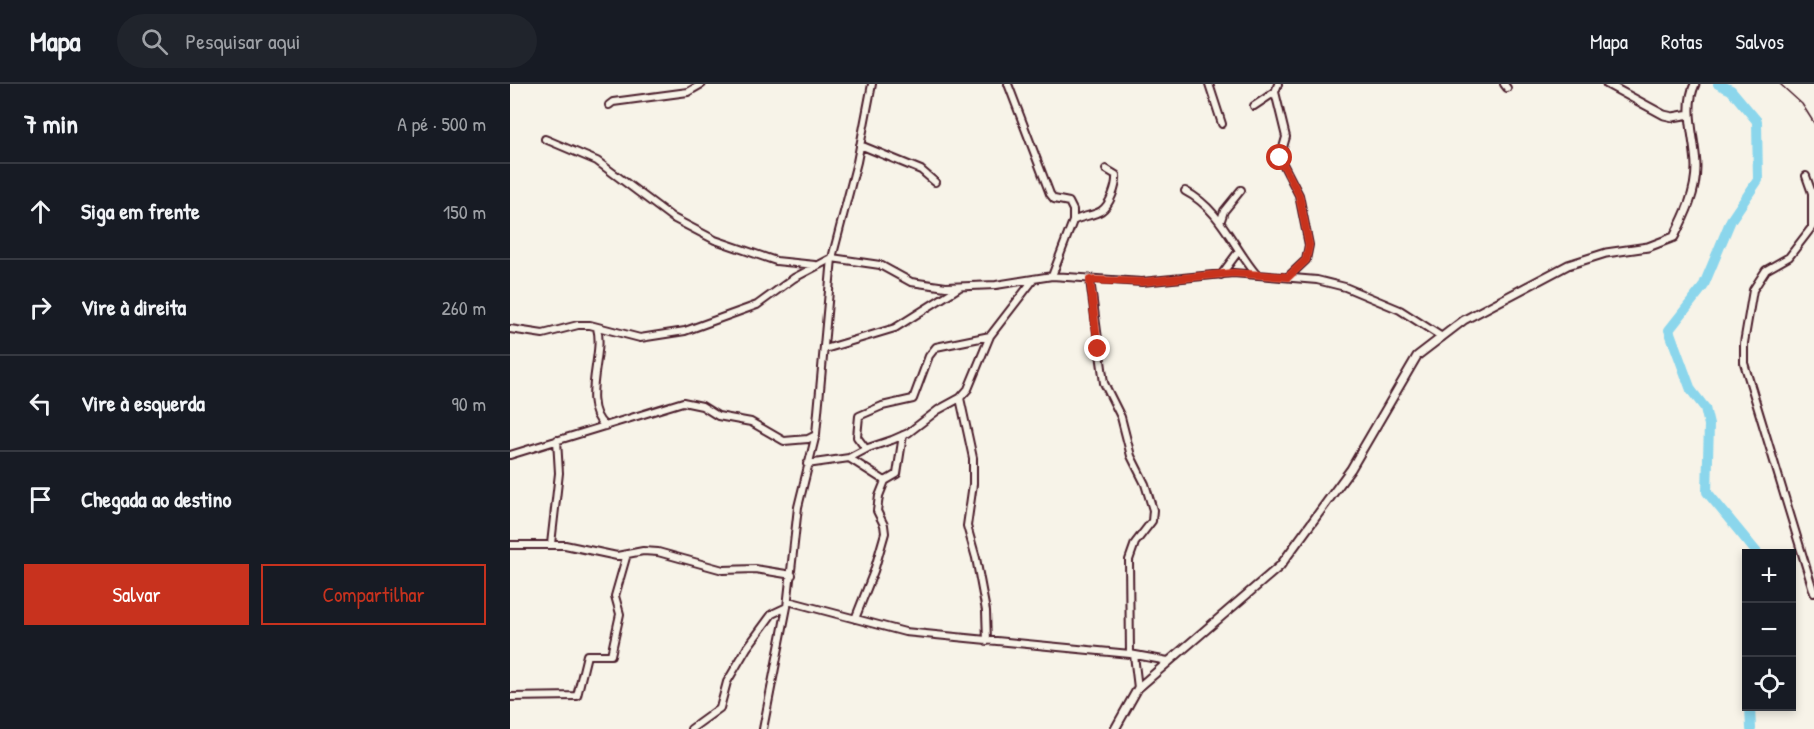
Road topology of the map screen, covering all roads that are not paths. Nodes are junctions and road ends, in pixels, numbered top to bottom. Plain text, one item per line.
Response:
1 (702, 84) edge
2 (872, 84) edge
3 (1008, 84) edge
4 (1209, 84) edge
5 (1278, 84) edge
6 (1607, 84) edge
7 (1694, 86) edge
8 (1275, 92) junction
9 (609, 105) dead end
10 (1254, 106) dead end
11 (1690, 114) junction
12 (1221, 124) dead end
13 (545, 139) dead end
14 (860, 145) junction
15 (1106, 169) dead end
16 (1806, 176) dead end
17 (935, 182) dead end
18 (1241, 190) dead end
19 (1185, 191) dead end
20 (1221, 220) junction
21 (1073, 221) junction
22 (1238, 252) junction
23 (832, 258) junction
24 (818, 265) junction
25 (1256, 274) junction
26 (1221, 275) junction
27 (1052, 276) junction
28 (1288, 277) junction
29 (1035, 279) junction
30 (1090, 280) junction
31 (961, 286) junction
32 (510, 328) edge
33 (597, 328) junction
34 (605, 330) junction
35 (599, 335) junction
36 (990, 336) junction
37 (1442, 337) junction
38 (825, 349) junction
39 (960, 398) junction
40 (596, 413) junction
41 (605, 426) junction
42 (589, 430) junction
43 (816, 434) junction
44 (903, 435) junction
45 (557, 440) junction
46 (866, 449) junction
47 (811, 452) junction
48 (510, 455) edge
49 (849, 458) junction
50 (821, 460) junction
51 (807, 464) junction
52 (885, 481) junction
53 (551, 544) junction
54 (510, 545) edge
55 (627, 554) junction
56 (792, 575) junction
57 (1814, 593) edge
58 (787, 604) junction
59 (855, 619) junction
60 (987, 641) junction
61 (1132, 654) junction
62 (1168, 662) junction
63 (1138, 688) junction
64 (510, 697) edge
65 (691, 729) edge
66 (763, 729) edge
67 (1115, 729) edge

1 - 9 street
2 - 14 street
3 - 21 street
4 - 12 street
5 - 8 street
6 - 11 street
7 - 11 street
8 - 10 street
8 - 28 street
11 - 37 street
13 - 24 street
14 - 17 street
14 - 23 street
15 - 21 street
16 - 57 street
18 - 20 street
19 - 20 street
20 - 22 street
21 - 27 street
22 - 25 street
22 - 26 street
23 - 24 street
23 - 31 street
23 - 38 street
24 - 34 street
25 - 26 street
25 - 28 street
26 - 30 street
27 - 29 street
27 - 30 street
28 - 37 street
29 - 31 street
29 - 36 street
30 - 61 street
31 - 38 street
32 - 33 street
33 - 34 street
33 - 35 street
34 - 35 street
35 - 40 street
36 - 39 street
36 - 46 street
37 - 62 street
38 - 43 street
39 - 44 street
39 - 60 street
40 - 41 street
40 - 42 street
41 - 42 street
41 - 43 street
42 - 45 street
43 - 47 street
44 - 46 street
44 - 52 street
45 - 48 street
45 - 53 street
46 - 49 street
47 - 50 street
47 - 51 street
49 - 50 street
49 - 52 street
50 - 51 street
51 - 56 street
52 - 59 street
53 - 54 street
53 - 55 street
55 - 56 street
55 - 64 street
56 - 58 street
58 - 59 street
58 - 65 street
58 - 66 street
59 - 60 street
60 - 61 street
61 - 62 street
61 - 63 street
62 - 63 street
63 - 67 street

